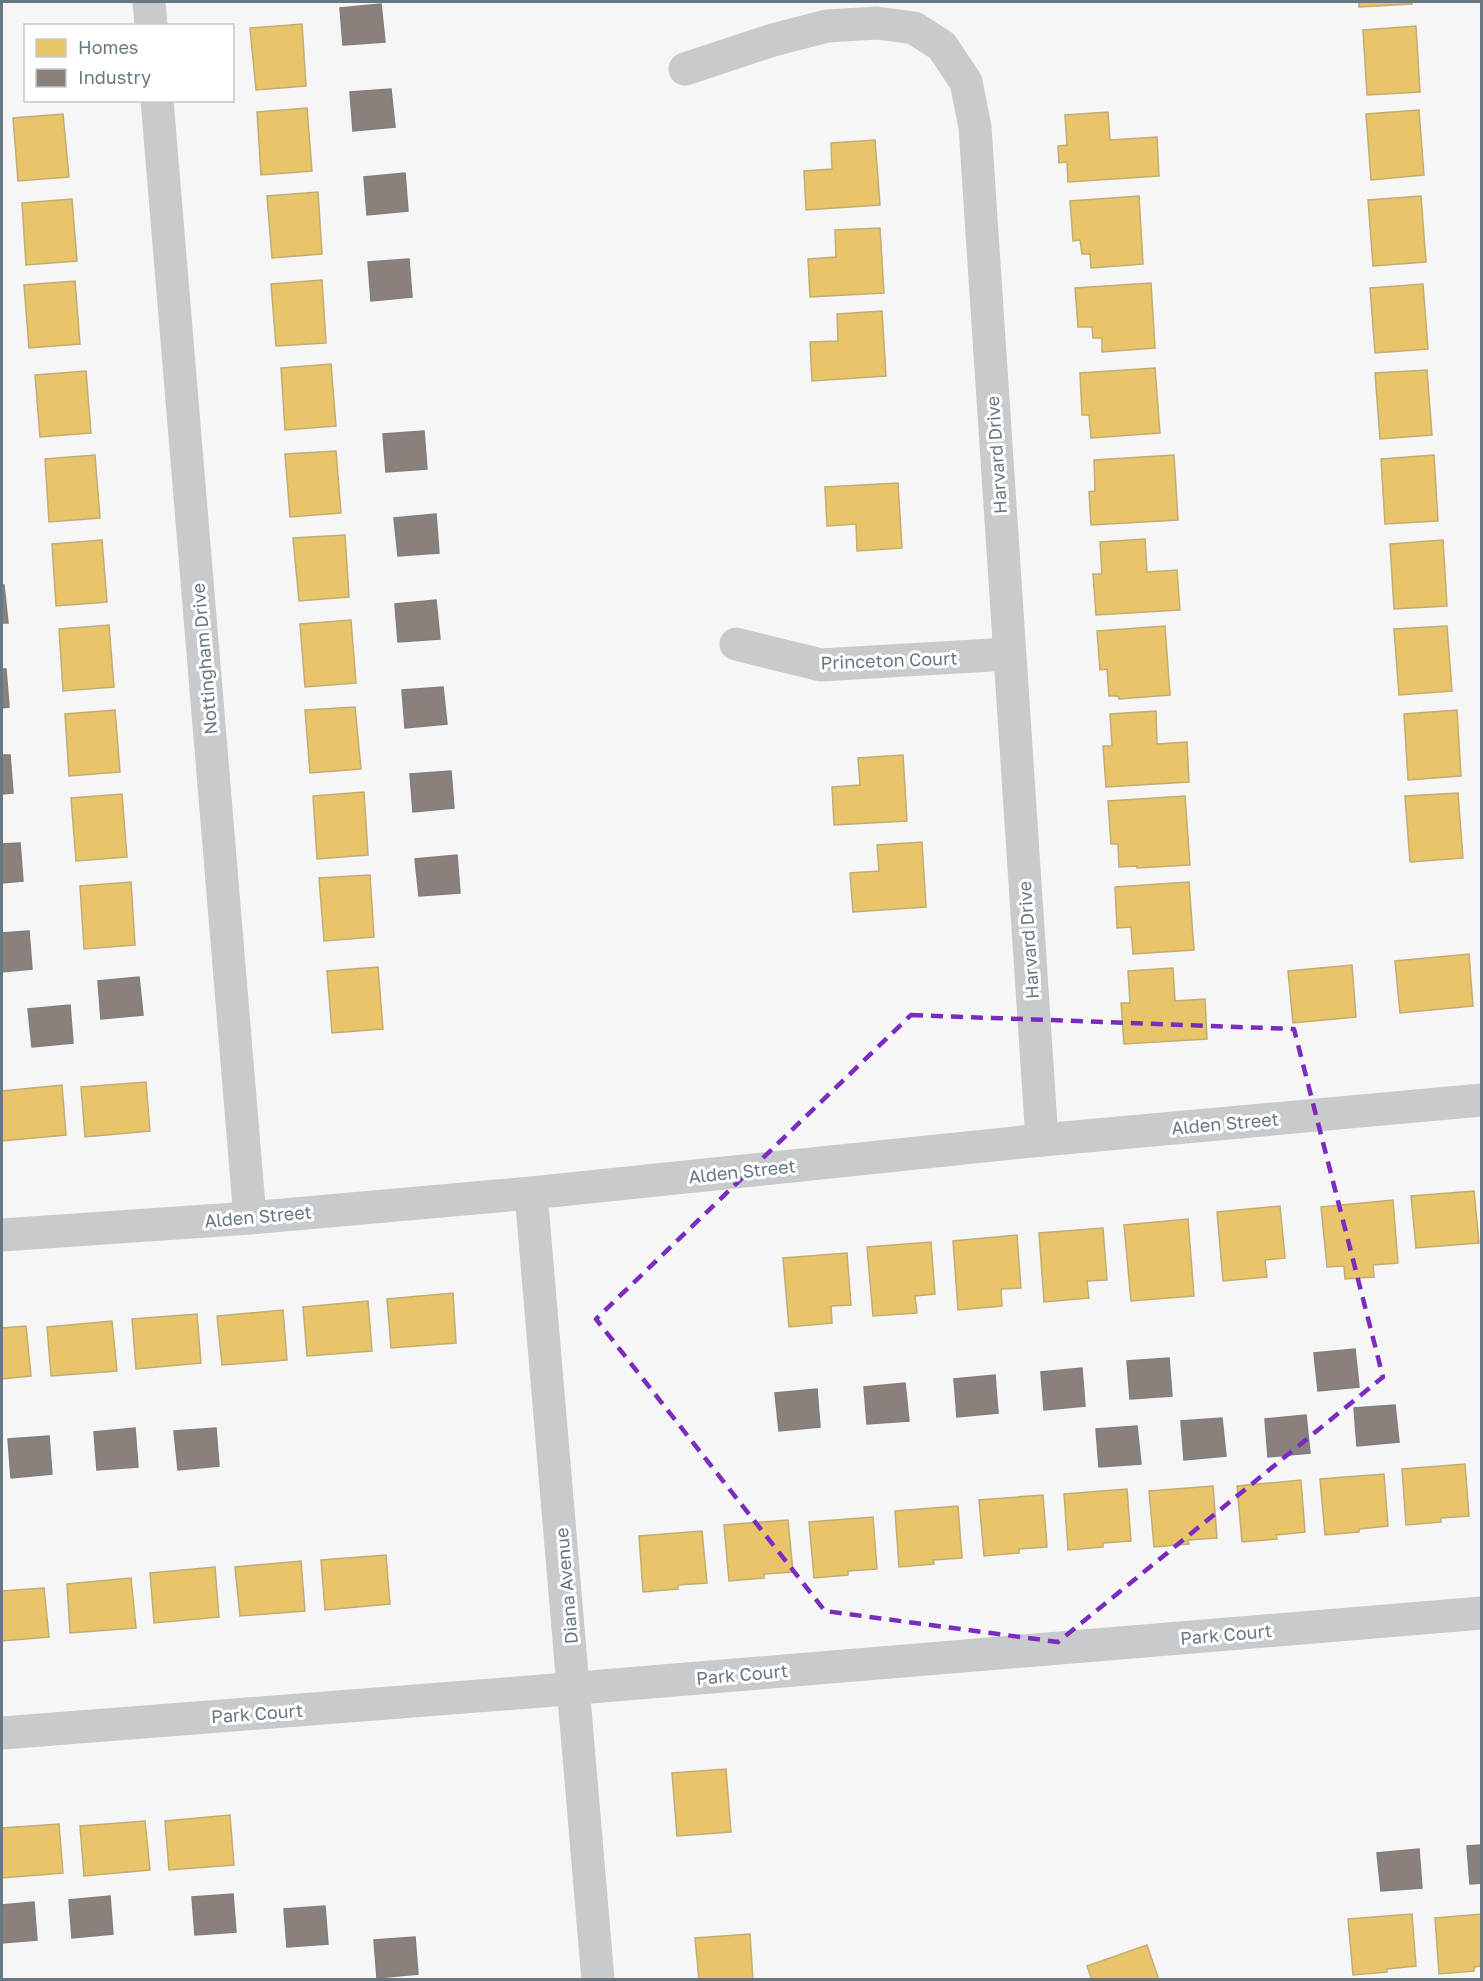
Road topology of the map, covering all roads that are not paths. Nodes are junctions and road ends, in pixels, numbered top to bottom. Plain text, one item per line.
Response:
1 (149, 2) edge
2 (151, 24) edge
3 (685, 69) dead end
4 (157, 102) edge
5 (736, 644) dead end
6 (1009, 654) junction
7 (1482, 1100) edge
8 (1042, 1140) junction
9 (531, 1193) junction
10 (250, 1218) junction
11 (2, 1235) edge
12 (1482, 1613) edge
13 (574, 1688) junction
14 (2, 1733) edge
15 (598, 1980) edge

1 - 2 street
3 - 6 street, Harvard Drive
4 - 10 street, Nottingham Drive
5 - 6 street, Princeton Court
6 - 8 street, Harvard Drive
7 - 8 street, Alden Street
8 - 9 street, Alden Street
9 - 10 street, Alden Street
9 - 13 street, Diana Avenue
10 - 11 street, Alden Street
12 - 13 street, Park Court
13 - 14 street, Park Court
13 - 15 street, Diana Avenue

